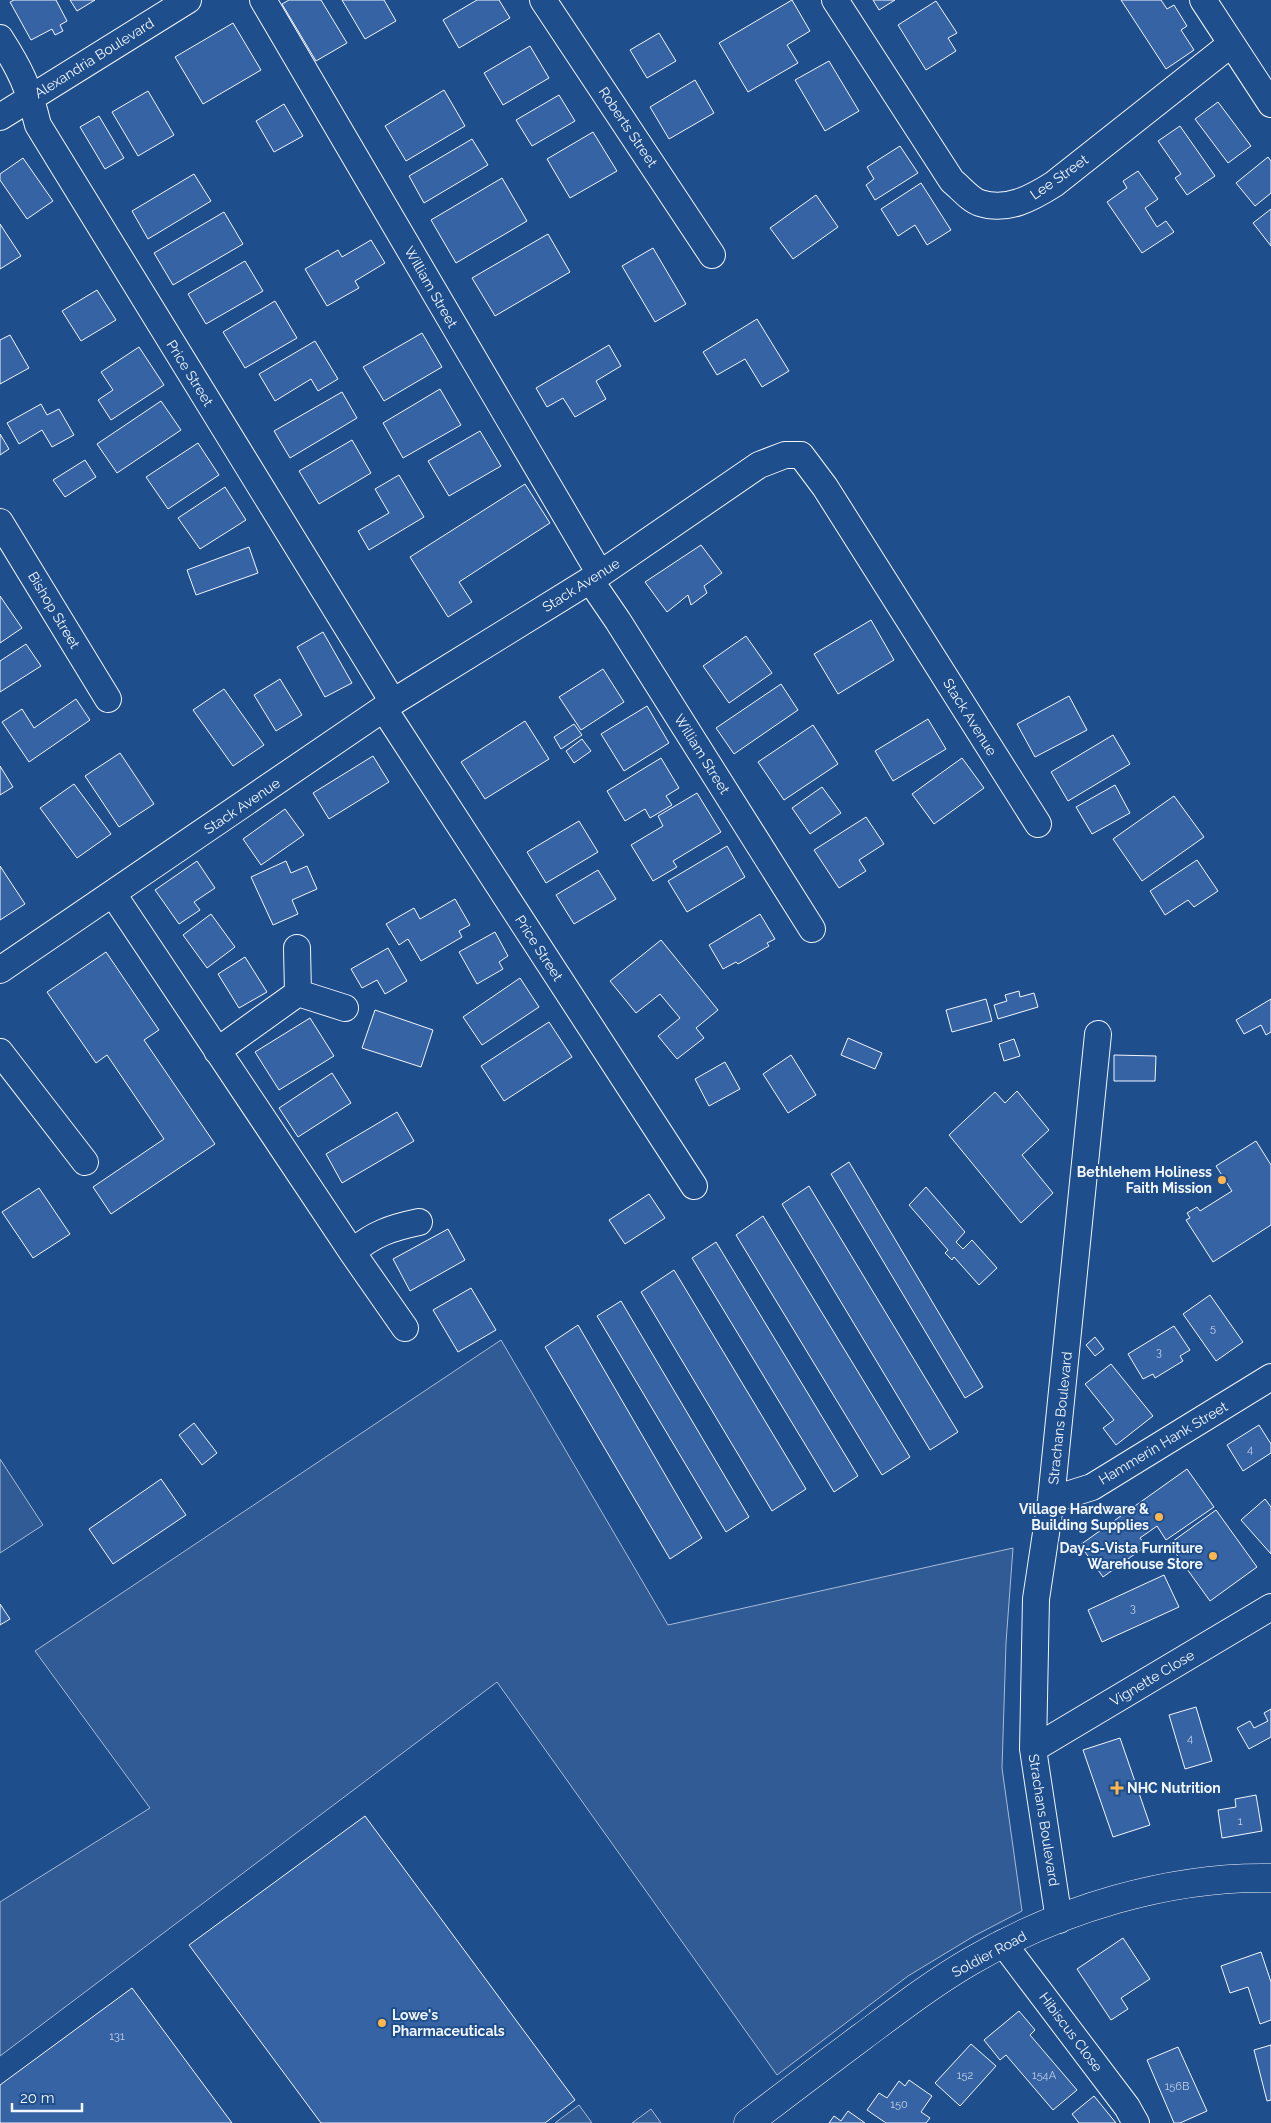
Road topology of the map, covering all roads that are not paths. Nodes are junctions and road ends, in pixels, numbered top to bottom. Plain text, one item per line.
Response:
1 (188, 0) edge
2 (263, 0) edge
3 (544, 0) edge
4 (835, 0) edge
5 (1203, 0) edge
6 (0, 38) edge
7 (1231, 44) junction
8 (31, 97) junction
9 (1271, 104) edge
10 (0, 117) edge
11 (712, 255) dead end
12 (0, 522) edge
13 (595, 577) junction
14 (108, 699) dead end
15 (388, 706) junction
16 (1038, 824) dead end
17 (113, 894) junction
18 (812, 929) dead end
19 (297, 948) dead end
20 (0, 970) edge
21 (298, 993) junction
22 (345, 1008) dead end
23 (1098, 1034) dead end
24 (217, 1051) junction
25 (0, 1052) edge
26 (85, 1162) dead end
27 (694, 1186) dead end
28 (419, 1222) dead end
29 (352, 1252) junction
30 (405, 1328) dead end
31 (1271, 1377) edge
32 (1051, 1500) junction
33 (1271, 1607) edge
34 (1033, 1749) junction
35 (1271, 1878) edge
36 (1059, 1920) junction
37 (1003, 1943) junction
38 (748, 2123) edge
39 (1136, 2123) edge

1 - 8 street, Alexandria Boulevard
2 - 13 street, William Street
3 - 11 street, Roberts Street
4 - 7 street, Lee Street
5 - 7 street
6 - 8 street, Price Street
7 - 9 street
8 - 10 street, Alexandria Boulevard
8 - 15 street, Price Street
12 - 14 street, Bishop Street
13 - 15 street, Stack Avenue
13 - 16 street, Stack Avenue
13 - 18 street, William Street
15 - 17 street, Stack Avenue
15 - 27 street, Price Street
17 - 20 street, Stack Avenue
17 - 24 street
19 - 21 street
21 - 22 street
21 - 24 street
23 - 32 street, Strachans Boulevard
24 - 29 street
25 - 26 street
28 - 29 street
29 - 30 street
31 - 32 street, Hammerin Hank Street
32 - 34 street, Strachans Boulevard
33 - 34 street, Vignette Close
34 - 36 street, Strachans Boulevard
35 - 36 main road, Soldier Road
36 - 37 main road, Soldier Road
37 - 38 main road, Soldier Road
37 - 39 street, Hibiscus Close

